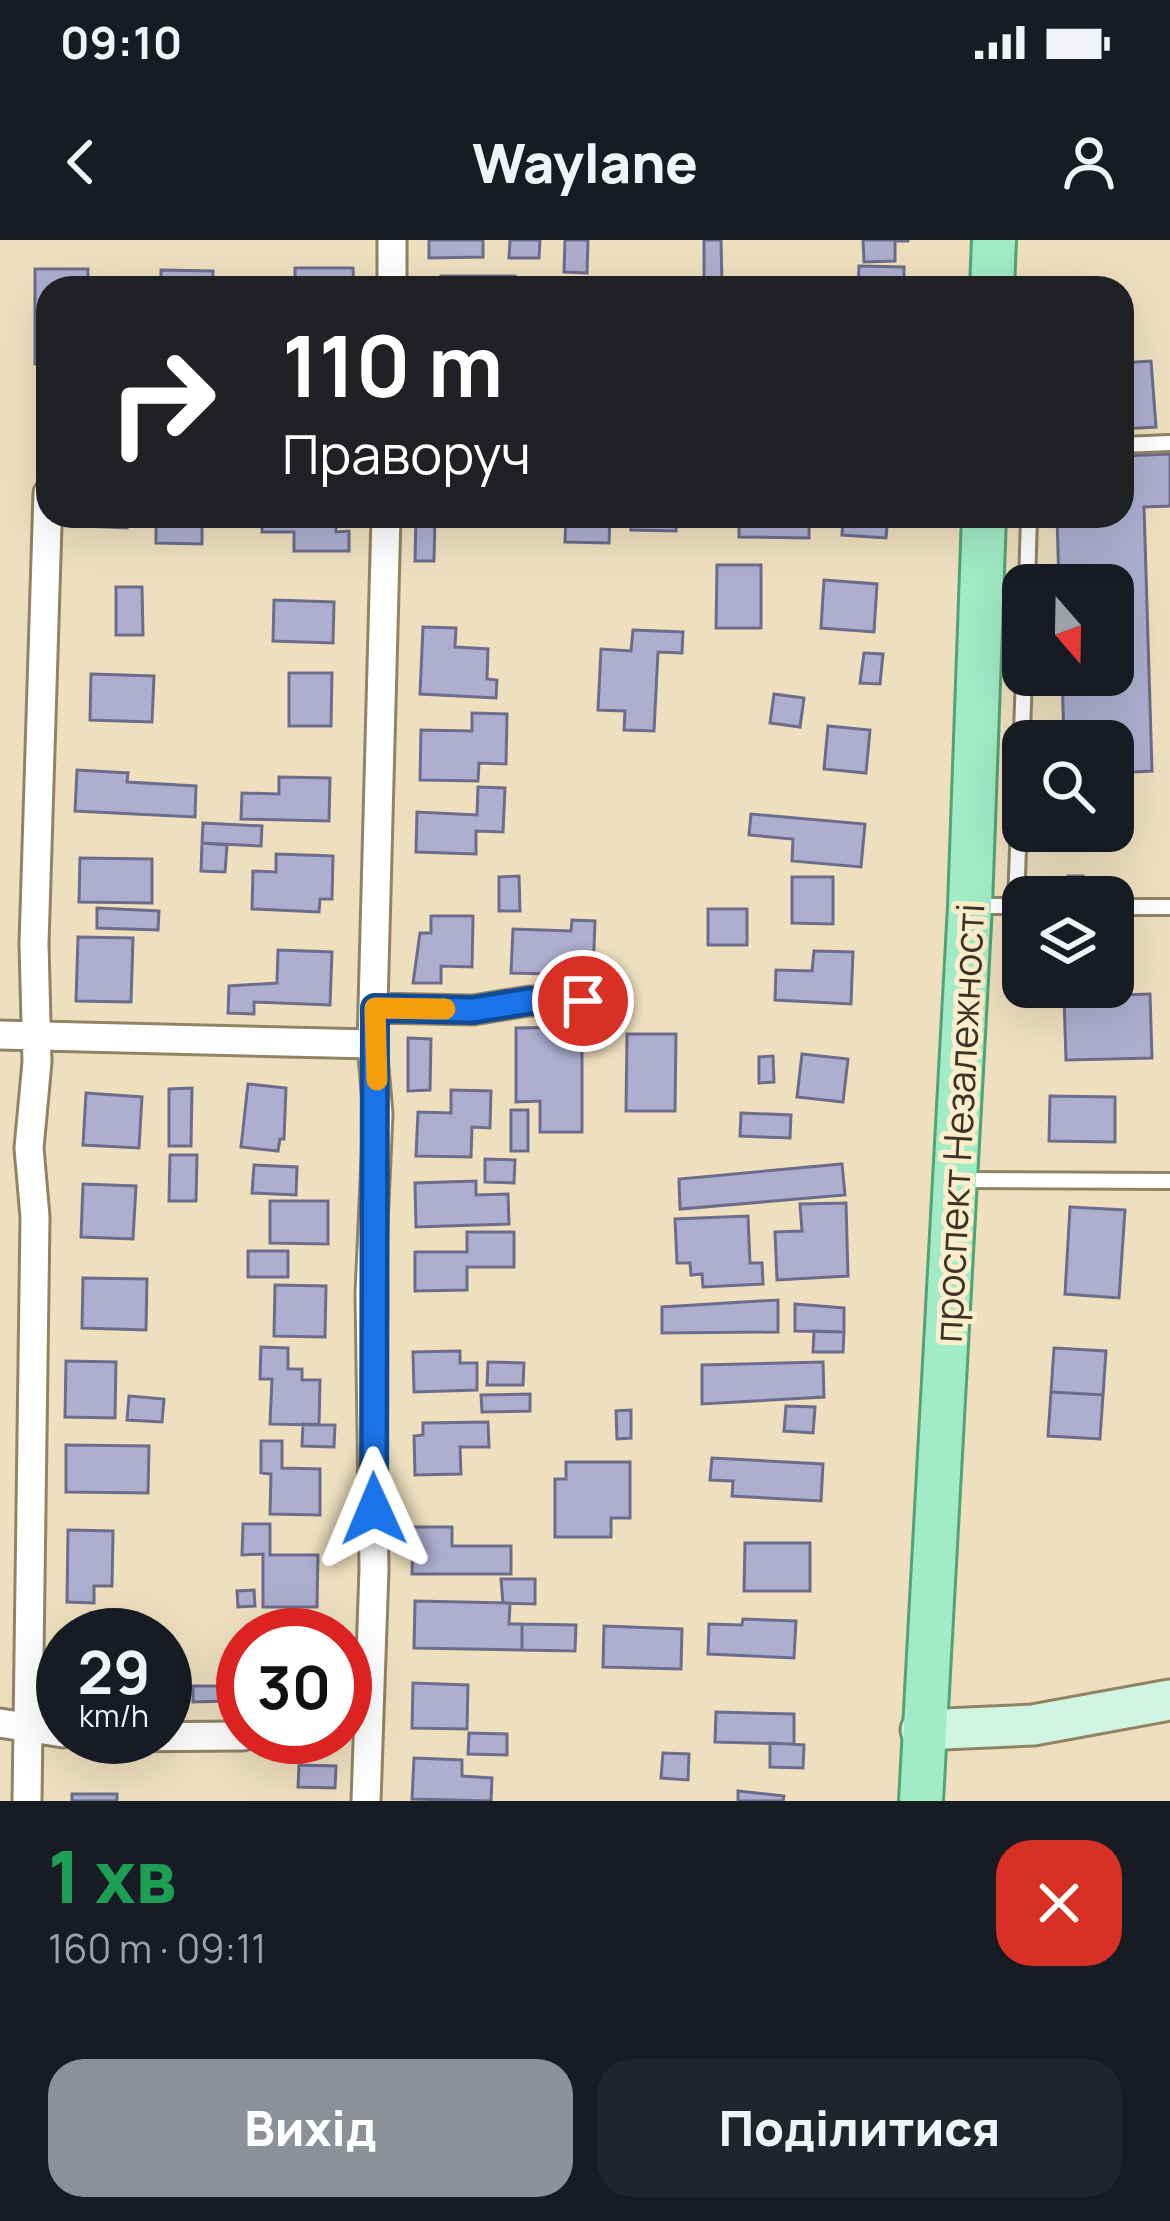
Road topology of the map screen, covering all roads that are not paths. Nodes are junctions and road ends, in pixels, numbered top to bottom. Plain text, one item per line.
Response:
1 (392, 240) edge
2 (994, 240) edge
3 (392, 276) edge
4 (992, 276) edge
5 (1170, 443) edge
6 (1134, 444) edge
7 (47, 528) edge
8 (386, 528) edge
9 (984, 528) edge
10 (1029, 528) edge
11 (1028, 564) edge
12 (1024, 696) edge
13 (1021, 876) edge
14 (970, 906) junction
15 (1002, 906) edge
16 (1134, 907) edge
17 (1170, 907) edge
18 (593, 1002) dead end
19 (375, 1008) junction
20 (0, 1034) edge
21 (35, 1034) junction
22 (372, 1044) junction
23 (955, 1180) junction
24 (1170, 1181) edge
25 (370, 1608) edge
26 (1170, 1700) edge
27 (13, 1725) edge
28 (921, 1730) junction
29 (361, 1764) edge
30 (27, 1801) edge
31 (366, 1801) edge
32 (904, 1801) edge
33 (921, 1801) edge

1 - 3 street
2 - 4 main road
5 - 6 lane
7 - 21 street
8 - 19 street
9 - 14 main road, проспект Незалежності
10 - 11 lane
12 - 13 lane
14 - 15 lane
14 - 23 main road, проспект Незалежності
16 - 17 lane
18 - 19 street
19 - 22 street
20 - 21 street
21 - 22 street
21 - 27 street
22 - 25 street
23 - 24 lane
23 - 28 main road, проспект Незалежності
26 - 28 street
27 - 30 street
28 - 32 main road, проспект Незалежності
28 - 33 main road, проспект Незалежності
29 - 31 street

